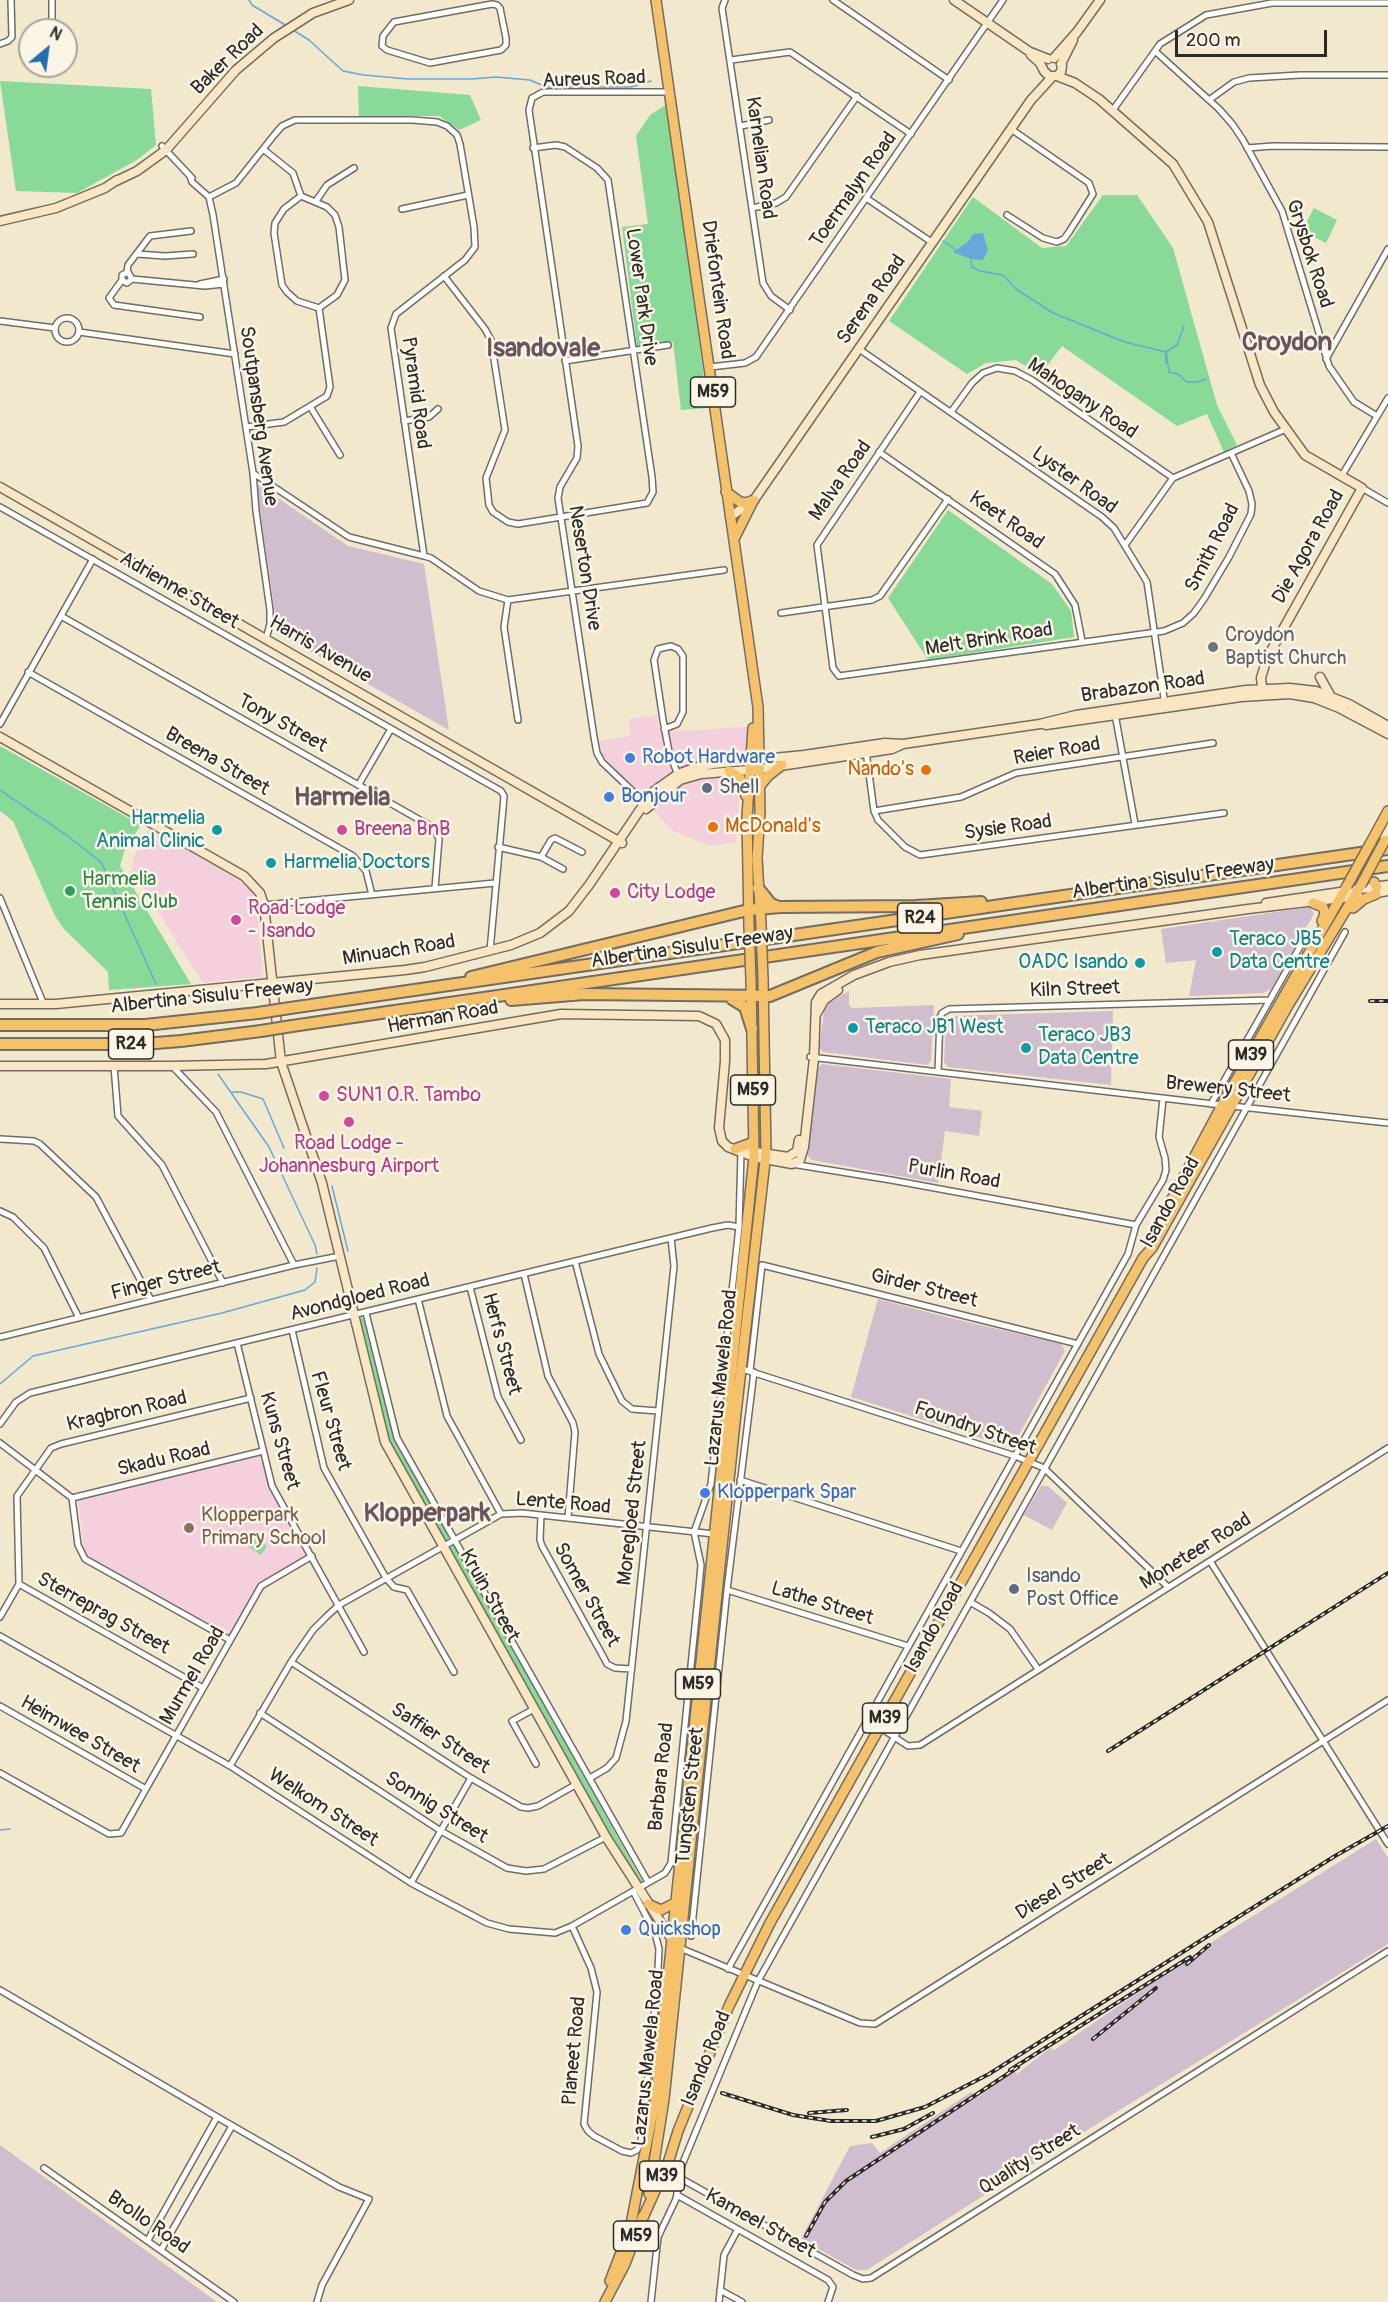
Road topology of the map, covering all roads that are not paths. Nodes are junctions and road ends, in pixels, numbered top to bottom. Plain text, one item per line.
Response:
1 (11, 0) edge
2 (52, 0) edge
3 (350, 0) edge
4 (465, 0) edge
5 (656, 0) edge
6 (725, 0) edge
7 (833, 0) edge
8 (954, 0) edge
9 (1003, 0) edge
10 (1100, 0) edge
11 (1388, 3) edge
12 (466, 8) junction
13 (52, 18) edge
14 (987, 22) junction
15 (0, 44) edge
16 (1020, 45) junction
17 (1155, 51) junction
18 (731, 60) junction
19 (1057, 62) junction
20 (1043, 69) junction
21 (1388, 75) edge
22 (1055, 76) junction
23 (949, 80) junction
24 (1075, 83) junction
25 (670, 92) junction
26 (1034, 94) junction
27 (857, 96) junction
28 (1209, 100) junction
29 (529, 110) joint
30 (1113, 110) junction
31 (769, 120) dead end
32 (741, 126) junction
33 (1011, 129) junction
34 (911, 134) junction
35 (1388, 147) edge
36 (164, 148) junction
37 (533, 148) junction
38 (1247, 148) junction
39 (263, 149) junction
40 (354, 168) dead end
41 (468, 195) junction
42 (301, 196) junction
43 (209, 197) junction
44 (866, 198) junction
45 (316, 201) junction
46 (752, 208) junction
47 (402, 209) dead end
48 (1007, 214) dead end
49 (0, 221) edge
50 (191, 231) dead end
51 (933, 243) junction
52 (1388, 249) edge
53 (137, 254) junction
54 (193, 254) dead end
55 (127, 272) junction
56 (444, 276) junction
57 (132, 279) junction
58 (122, 280) junction
59 (224, 282) junction
60 (319, 308) junction
61 (790, 309) junction
62 (200, 317) dead end
63 (0, 321) edge
64 (55, 328) junction
65 (79, 332) junction
66 (668, 345) dead end
67 (859, 349) junction
68 (633, 350) junction
69 (235, 354) junction
70 (1326, 358) junction
71 (565, 361) junction
72 (710, 367) junction
73 (920, 392) junction
74 (1388, 398) edge
75 (311, 408) junction
76 (438, 409) dead end
77 (951, 412) junction
78 (1377, 416) junction
79 (404, 421) junction
80 (246, 427) junction
81 (1286, 429) junction
82 (879, 452) junction
83 (1231, 453) junction
84 (340, 455) dead end
85 (253, 473) junction
86 (1341, 477) junction
87 (1173, 478) junction
88 (0, 488) edge
89 (1362, 488) junction
90 (726, 492) junction
91 (948, 499) junction
92 (753, 502) junction
93 (1388, 503) edge
94 (0, 507) edge
95 (560, 517) junction
96 (730, 517) junction
97 (734, 539) junction
98 (1125, 545) junction
99 (424, 556) junction
100 (93, 560) junction
101 (724, 570) dead end
102 (571, 592) junction
103 (508, 600) junction
104 (824, 606) junction
105 (781, 613) dead end
106 (61, 616) junction
107 (1154, 632) junction
108 (266, 639) junction
109 (1083, 641) junction
110 (833, 668) joint
111 (28, 672) junction
112 (1320, 677) dead end
113 (1262, 692) junction
114 (1332, 696) junction
115 (1165, 705) junction
116 (1115, 713) junction
117 (518, 720) dead end
118 (0, 724) edge
119 (1388, 726) edge
120 (391, 729) junction
121 (664, 729) junction
122 (1388, 734) edge
123 (0, 737) edge
124 (1213, 743) dead end
125 (866, 750) junction
126 (1123, 756) junction
127 (755, 765) junction
128 (782, 765) junction
129 (729, 771) junction
130 (679, 777) junction
131 (359, 784) junction
132 (760, 786) junction
133 (748, 801) junction
134 (647, 804) junction
135 (874, 811) junction
136 (1388, 811) edge
137 (1224, 813) dead end
138 (1135, 824) junction
139 (1387, 841) edge
140 (619, 843) junction
141 (498, 847) junction
142 (582, 852) dead end
143 (541, 857) junction
144 (1373, 862) junction
145 (1388, 866) edge
146 (563, 869) dead end
147 (495, 882) junction
148 (1388, 885) edge
149 (1376, 887) junction
150 (435, 888) junction
151 (758, 888) junction
152 (1359, 890) junction
153 (1388, 891) edge
154 (1343, 892) junction
155 (372, 894) junction
156 (0, 898) edge
157 (1029, 900) junction
158 (1313, 903) junction
159 (264, 905) junction
160 (780, 907) junction
161 (760, 908) junction
162 (1248, 909) junction
163 (748, 910) junction
164 (1005, 921) junction
165 (1340, 921) junction
166 (1345, 932) dead end
167 (1306, 936) dead end
168 (1317, 937) junction
169 (490, 951) junction
170 (272, 983) junction
171 (451, 984) junction
172 (718, 996) junction
173 (751, 997) junction
174 (763, 997) junction
175 (474, 999) junction
176 (1269, 1000) junction
177 (0, 1004) edge
178 (44, 1005) junction
179 (0, 1025) edge
180 (752, 1029) junction
181 (0, 1044) edge
182 (813, 1054) junction
183 (280, 1062) junction
184 (0, 1064) edge
185 (114, 1066) junction
186 (172, 1066) junction
187 (938, 1072) junction
188 (1163, 1099) junction
189 (1211, 1104) junction
190 (1227, 1106) junction
191 (1246, 1107) junction
192 (1388, 1123) edge
193 (0, 1139) edge
194 (740, 1150) junction
195 (754, 1150) junction
196 (766, 1156) junction
197 (792, 1164) junction
198 (0, 1211) edge
199 (1136, 1225) junction
200 (739, 1227) junction
201 (671, 1238) junction
202 (340, 1256) junction
203 (575, 1261) junction
204 (294, 1265) junction
205 (762, 1265) joint
206 (524, 1274) junction
207 (223, 1283) junction
208 (470, 1287) junction
209 (418, 1299) junction
210 (151, 1300) junction
211 (366, 1313) junction
212 (355, 1314) junction
213 (79, 1318) junction
214 (292, 1330) junction
215 (0, 1337) edge
216 (237, 1343) junction
217 (1078, 1344) junction
218 (744, 1370) junction
219 (251, 1398) junction
220 (658, 1411) junction
221 (0, 1424) edge
222 (520, 1440) dead end
223 (0, 1443) edge
224 (1388, 1448) edge
225 (263, 1451) junction
226 (1015, 1456) junction
227 (1029, 1461) junction
228 (1044, 1468) junction
229 (34, 1470) junction
230 (740, 1480) junction
231 (72, 1498) junction
232 (727, 1506) junction
233 (501, 1514) junction
234 (541, 1515) junction
235 (568, 1518) junction
236 (646, 1527) junction
237 (694, 1532) junction
238 (714, 1534) junction
239 (455, 1540) junction
240 (442, 1546) junction
241 (961, 1551) junction
242 (312, 1556) junction
243 (1210, 1561) junction
244 (386, 1578) junction
245 (19, 1584) junction
246 (1168, 1587) junction
247 (727, 1590) junction
248 (970, 1602) junction
249 (339, 1605) junction
250 (0, 1617) edge
251 (0, 1636) edge
252 (231, 1640) junction
253 (908, 1646) junction
254 (364, 1652) dead end
255 (291, 1662) junction
256 (1038, 1669) junction
257 (631, 1670) junction
258 (454, 1672) dead end
259 (203, 1688) junction
260 (1388, 1700) edge
261 (0, 1706) edge
262 (534, 1709) junction
263 (260, 1713) junction
264 (867, 1719) junction
265 (880, 1727) junction
266 (177, 1735) junction
267 (895, 1737) junction
268 (1323, 1741) junction
269 (536, 1764) dead end
270 (230, 1766) junction
271 (0, 1773) edge
272 (471, 1778) junction
273 (590, 1778) junction
274 (577, 1784) junction
275 (146, 1789) junction
276 (441, 1831) junction
277 (606, 1837) junction
278 (1388, 1844) edge
279 (648, 1882) junction
280 (411, 1883) junction
281 (636, 1889) junction
282 (675, 1903) junction
283 (648, 1904) junction
284 (572, 1926) junction
285 (691, 1936) dead end
286 (672, 1940) junction
287 (679, 1948) junction
288 (1388, 1951) edge
289 (728, 1969) junction
290 (743, 1975) junction
291 (758, 1981) junction
292 (0, 1990) edge
293 (217, 2117) junction
294 (232, 2126) junction
295 (678, 2131) junction
296 (655, 2165) junction
297 (45, 2168) dead end
298 (680, 2178) junction
299 (677, 2195) junction
300 (636, 2205) junction
301 (642, 2220) junction
302 (738, 2229) junction
303 (148, 2240) junction
304 (161, 2250) junction
305 (720, 2290) junction
306 (234, 2302) edge
307 (316, 2302) edge
308 (599, 2302) edge
309 (604, 2302) edge
310 (651, 2302) edge
311 (719, 2302) edge
312 (742, 2302) edge
313 (828, 2302) edge

1 - 15 street
2 - 13 street
3 - 36 main road, Baker Road
4 - 12 street
5 - 25 main road, Driefontein Road / M59
6 - 18 street, Karnelian Road
7 - 23 street
8 - 14 main road
9 - 14 street, Toermalyn Road
10 - 19 main road
11 - 17 street
12 - 12 street
14 - 16 main road
14 - 23 street, Toermalyn Road
16 - 19 main road
16 - 20 main road
17 - 28 street, Grysbok Road
17 - 30 street
18 - 27 street
18 - 32 street, Karnelian Road
19 - 20 main road, Serena Road
19 - 22 main road
19 - 24 main road
20 - 22 main road
20 - 26 main road, Serena Road
21 - 28 street
22 - 24 main road
22 - 26 main road, Serena Road
23 - 34 street, Toermalyn Road
24 - 30 main road
25 - 29 street, Aureus Road
25 - 72 main road, Driefontein Road / M59
26 - 33 main road, Serena Road
27 - 34 street
27 - 46 street
28 - 38 street, Grysbok Road
29 - 37 street, Neserton Drive
30 - 81 main road
31 - 32 street
32 - 46 street, Karnelian Road
33 - 48 street
33 - 51 main road, Serena Road
34 - 44 street, Toermalyn Road
35 - 38 street
36 - 43 street
36 - 49 main road, Baker Road
37 - 68 street, Lower Park Drive
37 - 71 street, Neserton Drive
38 - 70 street, Grysbok Road
39 - 41 street, Pyramid Road
39 - 42 street
39 - 43 street, Pyramid Road
40 - 45 street
41 - 47 street
41 - 56 street, Pyramid Road
42 - 45 street
42 - 60 street
43 - 59 street, Soutpansberg Avenue
44 - 51 street
44 - 61 street, Toermalyn Road
45 - 60 street
46 - 61 street, Karnelian Road
50 - 53 street
51 - 67 main road, Serena Road
52 - 70 street
53 - 54 street
53 - 55 street
55 - 57 street
55 - 58 street
56 - 79 street, Pyramid Road
56 - 95 street
57 - 58 street
57 - 59 street
58 - 62 street
59 - 69 street, Soutpansberg Avenue
60 - 75 street
61 - 72 street, Toermalyn Road
63 - 64 street
64 - 65 street
64 - 65 street
65 - 69 street
66 - 68 street
67 - 73 street, Lyster Road
67 - 92 main road, Serena Road
68 - 71 street
68 - 95 street, Lower Park Drive
69 - 80 street, Soutpansberg Avenue
70 - 78 street, Grysbok Road
71 - 95 street, Neserton Drive
72 - 90 main road, Driefontein Road / M59
73 - 77 street, Lyster Road
73 - 82 street, Malva Road
74 - 78 street
75 - 80 street
75 - 84 street
76 - 79 street
77 - 87 street, Mahogany Road
77 - 98 street, Lyster Road
78 - 86 street
79 - 99 street, Pyramid Road
80 - 85 street, Soutpansberg Avenue
81 - 83 street
81 - 86 main road
82 - 91 street, Keet Road
82 - 104 street, Malva Road
83 - 87 street
83 - 107 street, Smith Road
85 - 99 street
85 - 108 street, Soutpansberg Avenue
86 - 89 main road
87 - 98 street
88 - 108 main road, Harris Avenue
89 - 93 street
89 - 113 main road, Die Agora Road
90 - 92 main road
90 - 96 main road, Driefontein Road / M59
91 - 104 street
91 - 109 street, Keet Road
92 - 96 main road, Serena Road
92 - 97 main road
94 - 100 street, Adrienne Street
95 - 102 street, Neserton Drive
96 - 97 main road, Driefontein Road / M59
97 - 127 main road, Driefontein Road / M59
98 - 107 street, Lyster Road
99 - 103 street
100 - 106 street
100 - 120 street, Adrienne Street
101 - 102 street
102 - 103 street
102 - 134 street, Neserton Drive
103 - 117 street
104 - 105 street
104 - 110 street, Malva Road
106 - 111 street
106 - 131 street, Tony Street
107 - 109 street, Melt Brink Road
107 - 115 street, Lyster Road
108 - 140 main road, Harris Avenue
109 - 110 street, Melt Brink Road
111 - 118 street
111 - 155 street, Breena Street
112 - 114 main road
113 - 114 main road, Brabazon Road
113 - 115 main road, Brabazon Road
113 - 122 main road, Brabazon Road
114 - 119 main road, Brabazon Road
115 - 116 main road, Brabazon Road
116 - 125 main road, Brabazon Road
116 - 126 street
120 - 131 street
120 - 141 street, Adrienne Street
121 - 121 street
121 - 130 street
123 - 159 main road
124 - 126 street, Reier Road
125 - 127 main road, Brabazon Road
125 - 128 main road, Brabazon Road
125 - 135 street, Sysie Road
126 - 135 street, Reier Road
126 - 138 street
127 - 128 main road, Brabazon Road
127 - 129 main road
127 - 130 main road
127 - 132 main road, Lazarus Mawela Road / M59
127 - 133 main road, Lazarus Mawela Road / M59
128 - 132 main road
129 - 130 main road
129 - 133 main road
130 - 134 main road, Minuach Road
131 - 150 street, Tony Street
132 - 151 main road, Lazarus Mawela Road / M59
133 - 163 main road, Lazarus Mawela Road / M59
134 - 140 main road, Minuach Road
135 - 138 street, Sysie Road
136 - 154 main road, Isando Road / M39, bridge
137 - 138 street, Sysie Road
139 - 144 main road, Isando Road / M39, bridge
139 - 157 highway, Albertina Sisulu Freeway / R24
140 - 169 main road, Minuach Road
141 - 143 street
141 - 147 street
142 - 143 street
143 - 146 street
144 - 149 main road, bridge
144 - 152 main road, Isando Road / M39, bridge
145 - 164 highway, Albertina Sisulu Freeway / R24
147 - 150 street
147 - 169 street
148 - 149 main road
149 - 152 main road
149 - 153 main road
149 - 165 main road
150 - 155 street
151 - 160 highway
151 - 161 main road, Lazarus Mawela Road / M59
152 - 154 main road
152 - 165 main road, Isando Road / M39
154 - 158 main road
154 - 162 main road
154 - 168 main road, Isando Road / M39
155 - 159 street
156 - 178 street
157 - 160 highway
157 - 171 highway, Albertina Sisulu Freeway / R24
158 - 162 main road
158 - 168 main road
159 - 170 main road, Kruin Street
160 - 161 highway
161 - 163 highway
161 - 174 main road, Lazarus Mawela Road / M59, bridge
162 - 182 main road
163 - 171 highway
163 - 173 main road, Lazarus Mawela Road / M59, bridge
164 - 174 highway
164 - 175 highway, Albertina Sisulu Freeway / R24
165 - 190 main road, Isando Road / M39
166 - 191 street, Isando Road
167 - 176 street
168 - 190 main road, Isando Road / M39
169 - 170 main road, Minuach Road
170 - 178 main road, Minuach Road
170 - 183 main road, Kruin Street
171 - 179 highway, Albertina Sisulu Freeway / R24, bridge
172 - 173 highway
172 - 175 highway
172 - 180 highway
173 - 174 highway
173 - 180 main road, Lazarus Mawela Road / M59
174 - 196 main road, Lazarus Mawela Road / M59
175 - 181 highway, Albertina Sisulu Freeway / R24, bridge
176 - 187 street, Kiln Street
176 - 189 street
177 - 178 main road, Minuach Road
180 - 195 main road, Lazarus Mawela Road / M59
182 - 187 street, Brewery Street
182 - 196 main road
182 - 197 main road
183 - 186 main road, Herman Road
183 - 194 main road, Herman Road
183 - 202 main road, Kruin Street
184 - 185 main road, Herman Road
185 - 186 main road, Herman Road
185 - 207 street
186 - 204 street
187 - 188 street, Brewery Street
188 - 189 street, Brewery Street
188 - 199 street, Isando Road
189 - 190 street, Brewery Street
190 - 191 street, Brewery Street
190 - 227 main road, Isando Road / M39
191 - 192 street, Brewery Street
191 - 228 street, Isando Road
193 - 210 street
194 - 195 main road
194 - 195 main road, Herman Road
194 - 200 street
195 - 196 main road, Herman Road
195 - 218 main road, Lazarus Mawela Road / M59
196 - 197 main road, Purlin Road
196 - 218 main road, Lazarus Mawela Road / M59
197 - 199 street, Purlin Road
198 - 213 street
199 - 217 street, Isando Road
200 - 201 street, Avondgloed Road
200 - 237 street
201 - 203 street, Avondgloed Road
201 - 220 street, Moregloed Street
202 - 204 street, Finger Street
202 - 212 main road, Kruin Street
203 - 206 street, Avondgloed Road
203 - 220 street
204 - 207 street, Finger Street
205 - 217 street, Girder Street
205 - 218 street, Tungsten Street
206 - 208 street, Avondgloed Road
206 - 235 street
207 - 210 street, Finger Street
208 - 209 street, Avondgloed Road
208 - 222 street, Herfs Street
209 - 211 street, Avondgloed Road
209 - 233 street
210 - 213 street, Finger Street
211 - 212 street, Avondgloed Road
211 - 239 street, Kruin Street
212 - 214 street, Avondgloed Road
212 - 240 main road, Kruin Street
213 - 215 street, Finger Street
214 - 216 street, Avondgloed Road
214 - 244 street, Fleur Street
216 - 219 street, Kuns Street
216 - 221 street, Avondgloed Road
217 - 226 street, Isando Road
218 - 226 street, Foundry Street
218 - 230 street, Tungsten Street
218 - 232 main road, Lazarus Mawela Road / M59
218 - 238 main road, Lazarus Mawela Road / M59
219 - 225 street, Kuns Street
219 - 229 street, Kragbron Road
220 - 236 street, Moregloed Street
223 - 229 street
224 - 243 street, Moneteer Road
225 - 231 street, Skadu Road
225 - 242 street, Kuns Street
226 - 227 street, Foundry Street
226 - 241 street, Isando Road
227 - 228 street, Foundry Street
227 - 265 main road, Isando Road / M39
228 - 246 street, Foundry Street
228 - 248 street, Isando Road
229 - 231 street
229 - 245 street, Kragbron Road
230 - 241 street
230 - 247 street, Tungsten Street
231 - 252 street
232 - 238 main road
232 - 287 main road, Lazarus Mawela Road / M59
233 - 234 street, Lente Road
233 - 239 street, Lente Road
234 - 235 street, Lente Road
234 - 257 street, Somer Street
235 - 236 street, Lente Road
236 - 237 street, Lente Road
236 - 257 street, Moregloed Street
237 - 238 street, Lente Road
237 - 279 street, Barbara Road
238 - 282 main road, Lazarus Mawela Road / M59
239 - 240 street, Lente Road
239 - 273 street, Kruin Street
240 - 244 street, Lente Road
240 - 262 main road, Kruin Street
241 - 253 street, Isando Road
242 - 249 street, Kuns Street
242 - 252 street, Murmel Road
243 - 246 street, Moneteer Road
243 - 268 street
244 - 249 street, Lente Road
244 - 258 street
245 - 250 street
245 - 259 street, Sterreprag Street
246 - 256 street, Moneteer Road
247 - 253 street, Lathe Street
247 - 285 street, Tungsten Street
248 - 256 street
248 - 267 street, Isando Road
249 - 254 street, Kuns Street
249 - 255 street, Lente Road
251 - 266 street, Welkom Street
252 - 259 street, Murmel Road
253 - 264 street, Isando Road
255 - 263 street, Lente Road
255 - 272 street, Saffier Street
256 - 267 street, Moneteer Road
257 - 273 street, Moregloed Street
259 - 266 street, Murmel Road
260 - 268 street, Diesel Street
261 - 275 street, Heimwee Street
262 - 269 street
262 - 274 main road, Kruin Street
263 - 270 street, Lente Road
263 - 276 street, Sonnig Street
264 - 265 street, Moneteer Road
264 - 289 street, Isando Road
265 - 267 street, Moneteer Road
265 - 290 main road, Isando Road / M39
266 - 270 street, Welkom Street
266 - 275 street, Murmel Road
267 - 291 street, Isando Road
268 - 278 street
268 - 291 street, Diesel Street
270 - 280 street, Welkom Street
271 - 275 street, Murmel Road
272 - 274 street, Saffier Street
272 - 276 street
273 - 279 street, Kruin Street
274 - 277 main road, Kruin Street
276 - 277 street, Sonnig Street
276 - 280 street
277 - 281 main road, Kruin Street
279 - 281 street, Barbara Road
280 - 284 street, Welkom Street
281 - 283 main road, Kruin Street
281 - 284 street, Welkom Street
281 - 284 street, Planeet Road
282 - 283 main road
282 - 286 main road, Lazarus Mawela Road / M59
283 - 286 main road, Kruin Street
286 - 287 main road, Kruin Street
286 - 300 main road, Lazarus Mawela Road / M59
287 - 289 street
287 - 296 main road, Lazarus Mawela Road / M59
288 - 298 street, Quality Street
289 - 290 street
290 - 291 street, Diesel Street
290 - 295 main road, Isando Road / M39
291 - 298 street, Isando Road
292 - 293 street
293 - 294 street
293 - 303 street
294 - 304 street
294 - 307 street
295 - 296 main road, Isando Road / M39
295 - 301 main road, Isando Road / M39
296 - 300 main road, M39
296 - 301 main road, Lazarus Mawela Road / M59
297 - 303 street, Brollo Road
298 - 299 street, Isando Road
299 - 302 street, Kameel Street
299 - 310 street, Isando Road
300 - 308 main road, Lazarus Mawela Road / M59
301 - 309 main road, Lazarus Mawela Road / M59
302 - 305 street
302 - 313 street, Kameel Street
303 - 304 street, Brollo Road
304 - 306 street, Brollo Road
305 - 311 street
305 - 312 street

